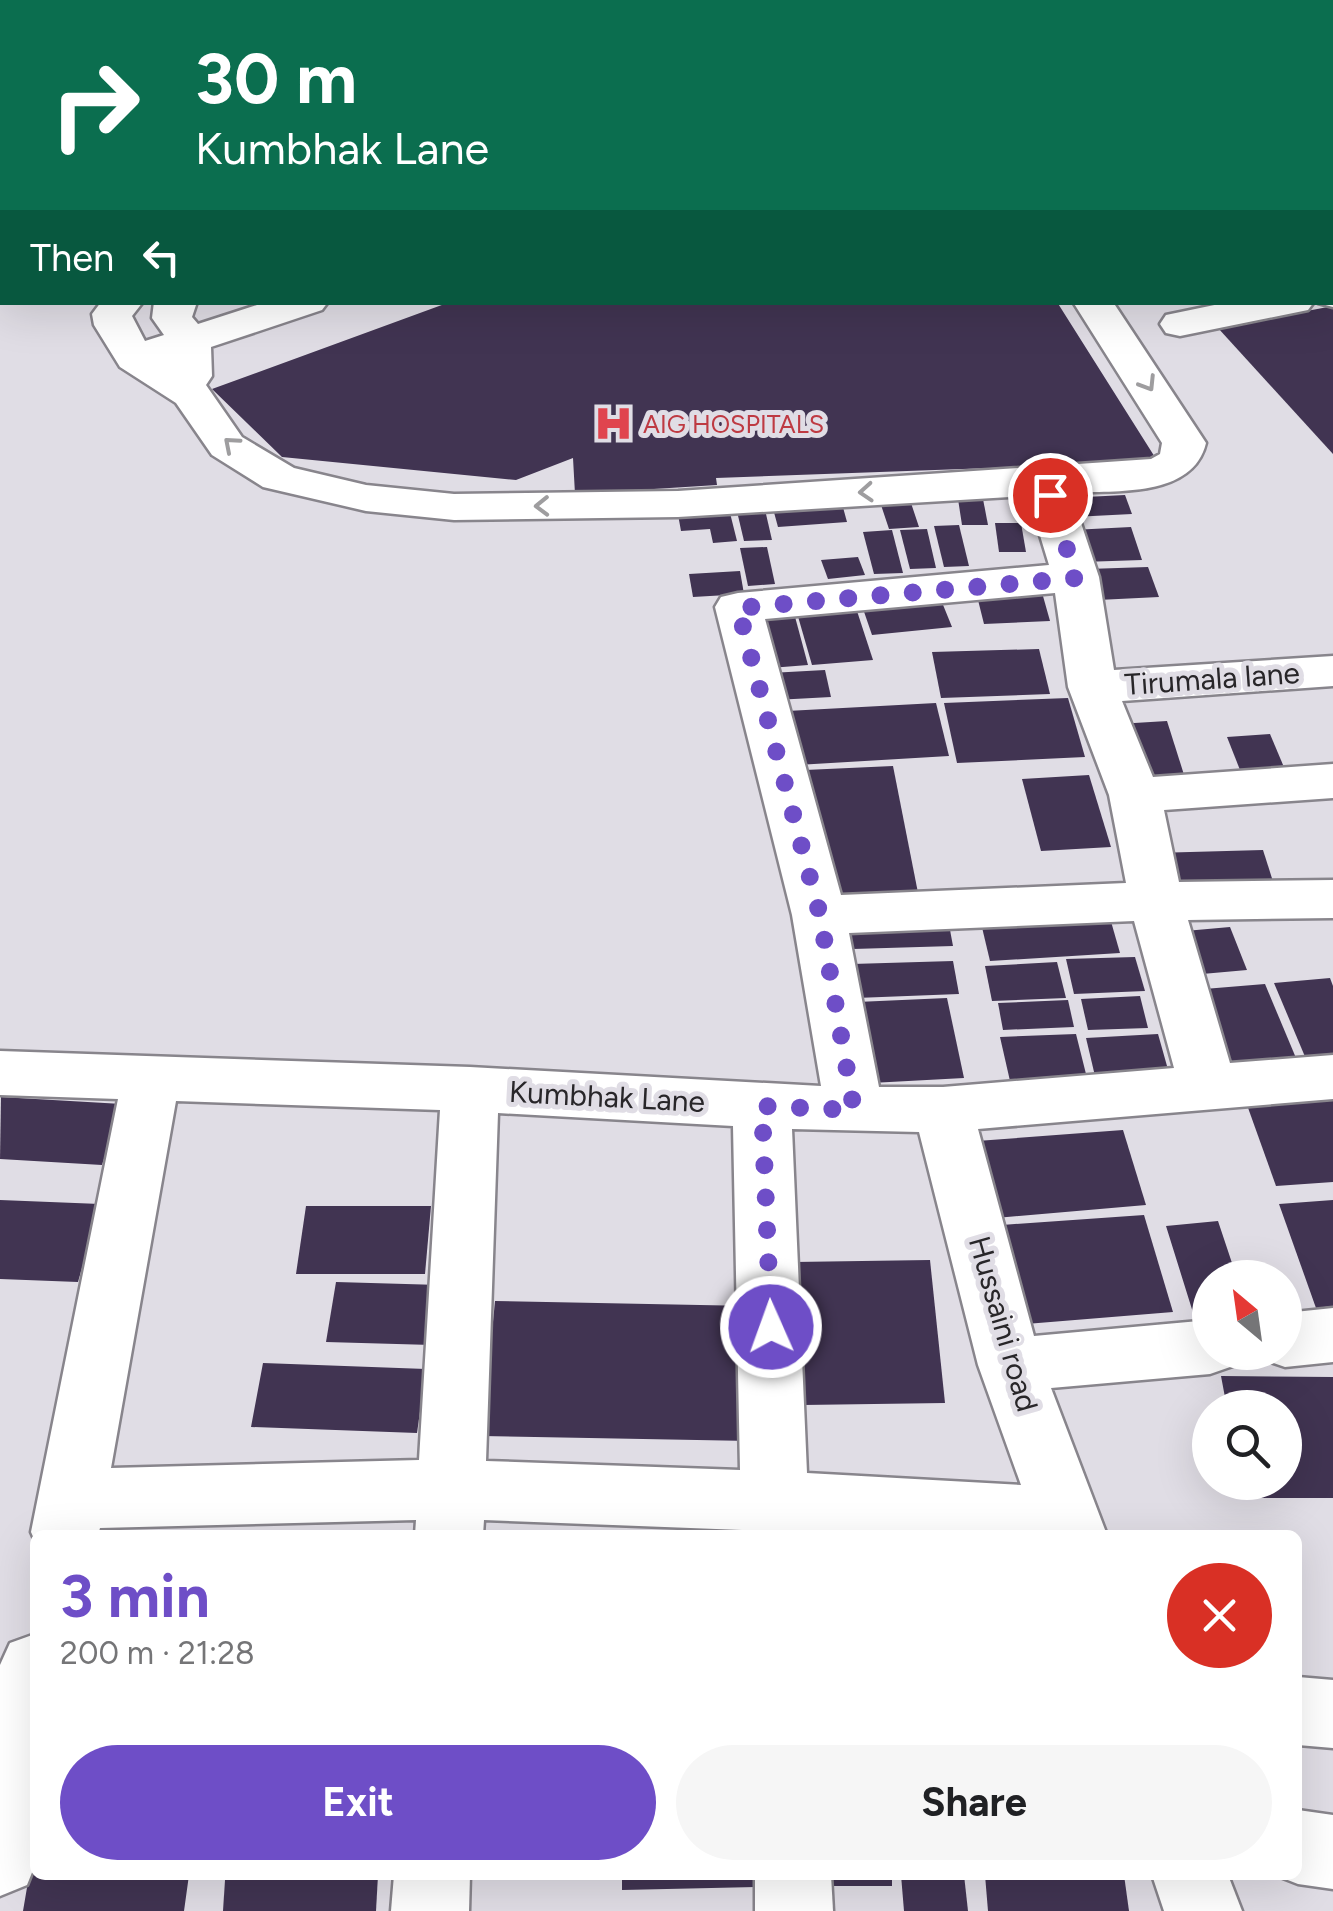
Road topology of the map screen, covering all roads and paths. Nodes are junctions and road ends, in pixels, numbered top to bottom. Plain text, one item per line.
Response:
1 (120, 305) edge
2 (172, 305) edge
3 (299, 305) edge
4 (1096, 305) edge
5 (1278, 305) edge
6 (1180, 324) dead end
7 (190, 342) junction
8 (135, 358) junction
9 (191, 394) junction
10 (1050, 495) dead end
11 (1076, 578) junction
12 (1333, 671) edge
13 (1092, 686) junction
14 (1333, 781) edge
15 (1135, 795) junction
16 (1333, 899) edge
17 (1156, 902) junction
18 (820, 915) junction
19 (0, 1074) edge
20 (1333, 1077) edge
21 (151, 1080) junction
22 (1208, 1087) junction
23 (470, 1089) junction
24 (762, 1106) junction
25 (944, 1109) junction
26 (854, 1110) junction
27 (1333, 1335) edge
28 (1302, 1338) edge
29 (1192, 1348) edge
30 (1010, 1365) junction
31 (776, 1490) edge
32 (450, 1512) edge
33 (68, 1517) edge
34 (1070, 1526) edge
35 (19, 1709) edge
36 (1302, 1711) edge
37 (1333, 1714) edge
38 (1302, 1848) edge
39 (1333, 1852) edge
40 (0, 1858) edge
41 (432, 1880) edge
42 (793, 1880) edge
43 (1192, 1880) edge
44 (430, 1911) edge
45 (794, 1911) edge
46 (1202, 1911) edge

1 - 8 street
2 - 7 street
3 - 7 street
4 -> 9 street
5 - 6 street
7 - 8 street
7 - 9 street
8 - 9 street
10 - 11 street
11 - 13 street
11 - 18 street
12 - 13 street, Tirumala lane
13 - 15 street
14 - 15 street
15 - 17 street
16 - 17 street
17 - 18 street
17 - 22 street
18 - 26 street
19 - 21 street, Kumbhak Lane
20 - 22 street, Kumbhak Lane
21 - 23 street, Kumbhak Lane
21 - 33 street
22 - 25 street, Kumbhak Lane
23 - 24 street, Kumbhak Lane
23 - 32 street
24 - 26 street, Kumbhak Lane
24 - 31 street
25 - 26 street, Kumbhak Lane
25 - 30 street, Hussaini road
27 - 28 street
29 - 30 street
30 - 34 street, Hussaini road
31 - 32 street
31 - 34 street
32 - 33 street
35 - 40 street
36 - 37 street
38 - 39 street
41 - 44 street
42 - 45 street
43 - 46 street

